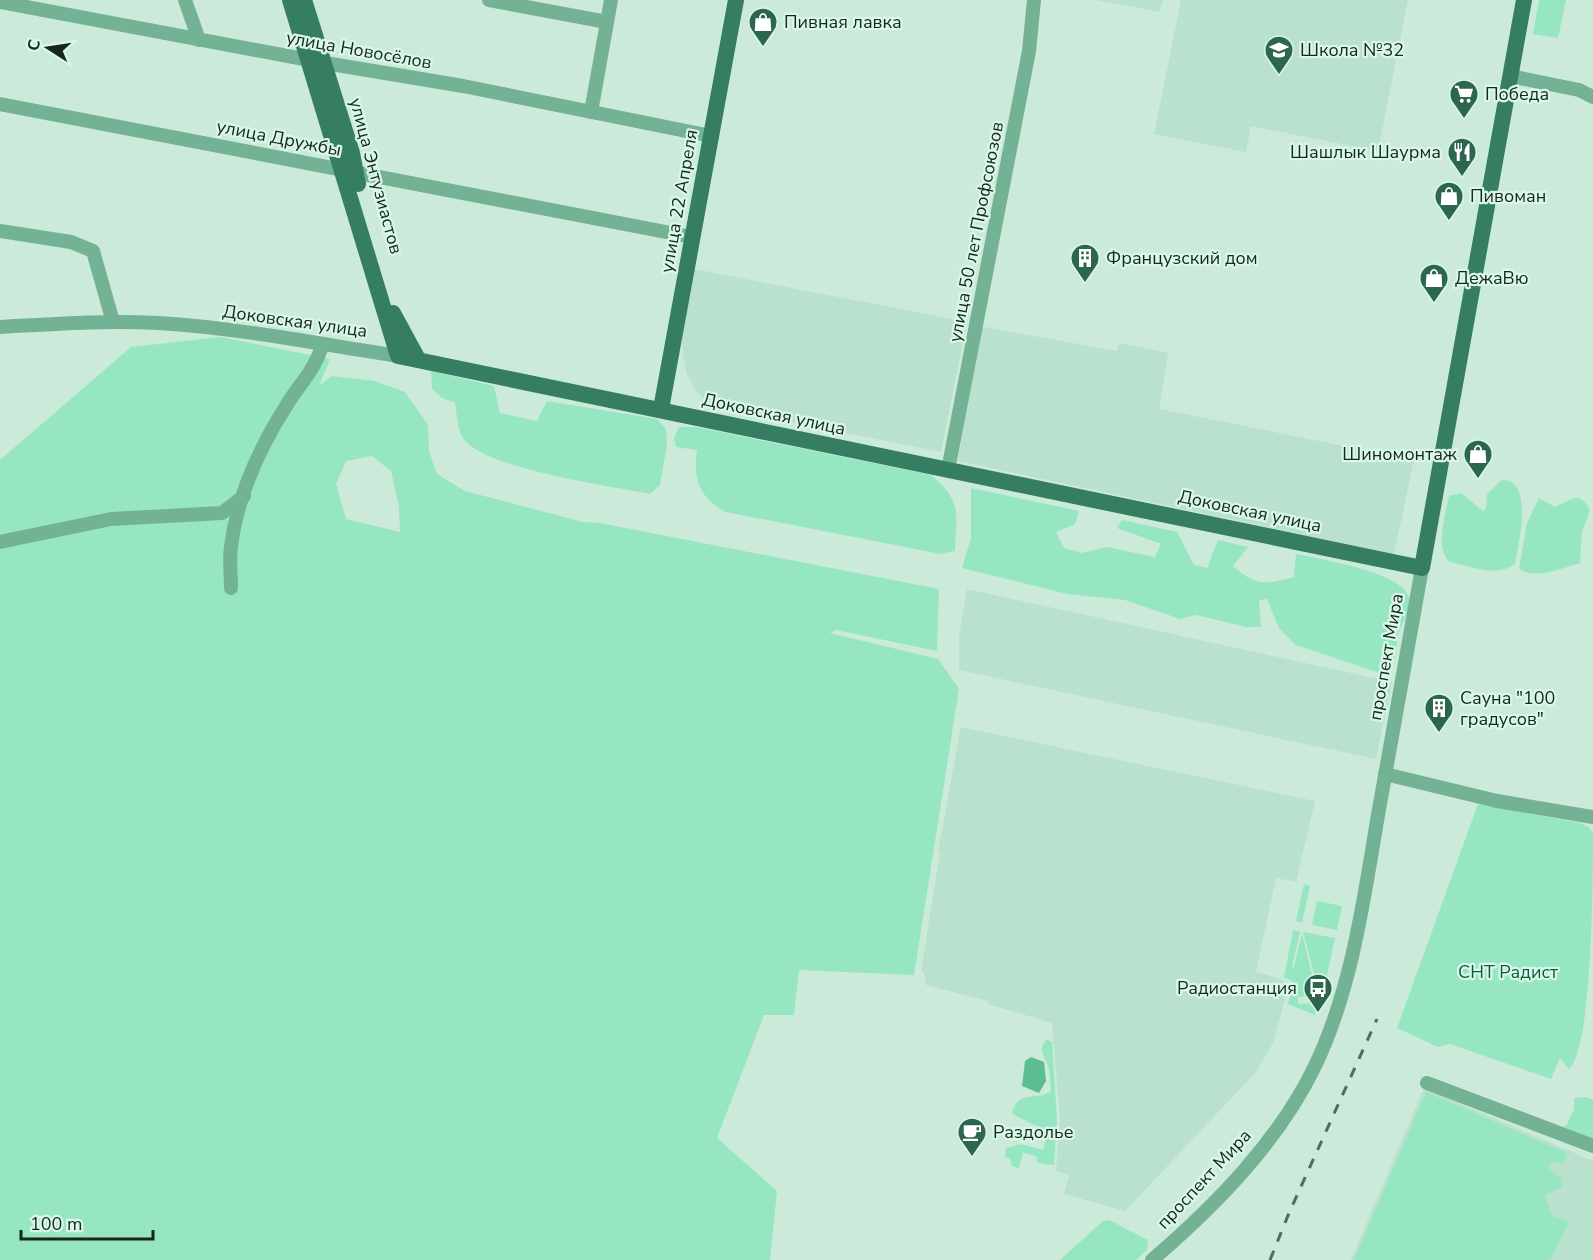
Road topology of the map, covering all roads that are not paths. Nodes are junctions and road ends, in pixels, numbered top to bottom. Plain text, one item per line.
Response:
1 (185, 0) edge
2 (291, 0) edge
3 (304, 0) edge
4 (489, 0) edge
5 (611, 0) edge
6 (736, 0) edge
7 (1034, 0) edge
8 (1524, 0) edge
9 (0, 2) edge
10 (607, 22) junction
11 (199, 40) junction
12 (318, 62) junction
13 (1510, 76) junction
14 (1593, 97) edge
15 (0, 104) edge
16 (591, 112) junction
17 (711, 136) junction
18 (349, 170) junction
19 (0, 231) edge
20 (692, 237) junction
21 (113, 322) junction
22 (0, 327) edge
23 (323, 344) junction
24 (398, 356) junction
25 (418, 360) junction
26 (661, 409) junction
27 (948, 470) junction
28 (243, 496) junction
29 (0, 542) edge
30 (1422, 568) junction
31 (231, 588) dead end
32 (1385, 774) junction
33 (1593, 816) edge
34 (1427, 1083) dead end
35 (1593, 1146) edge
36 (1152, 1260) edge

1 - 11 street
2 - 12 main road, улица Энтузиастов
3 - 12 main road, улица Энтузиастов
4 - 10 street
5 - 10 street
6 - 17 main road, улица 22 Апреля
7 - 27 street, улица 50 лет Профсоюзов
8 - 13 main road, проспект Мира
9 - 11 street, улица Новосёлов
10 - 16 street
11 - 12 street, улица Новосёлов
12 - 16 street, улица Новосёлов
12 - 18 main road, улица Энтузиастов
13 - 14 street
13 - 30 main road, проспект Мира
15 - 18 street, улица Дружбы
16 - 17 street, улица Новосёлов
17 - 20 main road, улица 22 Апреля
18 - 20 street, улица Дружбы
18 - 24 main road, улица Энтузиастов
18 - 25 main road, улица Энтузиастов
19 - 21 street
20 - 26 main road, улица 22 Апреля
21 - 22 street, Доковская улица
21 - 23 street, Доковская улица
23 - 24 street, Доковская улица
23 - 28 street
24 - 25 main road, Доковская улица
25 - 26 main road, Доковская улица
26 - 27 main road, Доковская улица
27 - 30 main road, Доковская улица
28 - 29 street
28 - 31 street
30 - 32 street, проспект Мира
32 - 33 street
32 - 36 street, проспект Мира
34 - 35 street

